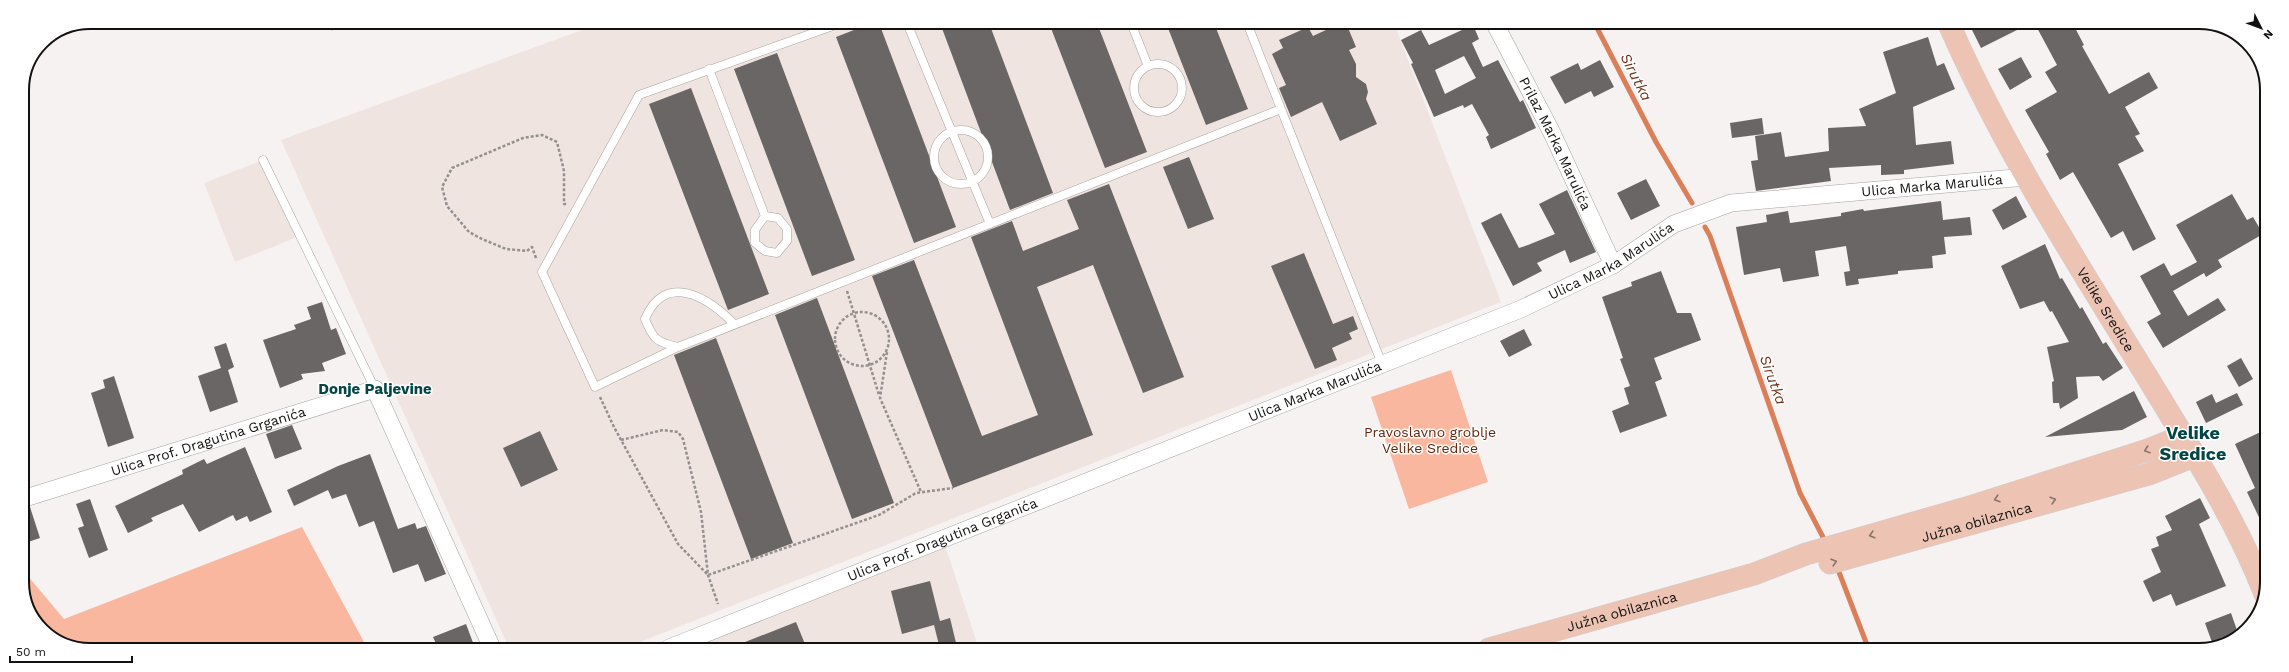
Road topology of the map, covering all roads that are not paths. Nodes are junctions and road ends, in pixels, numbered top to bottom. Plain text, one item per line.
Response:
1 (824, 29) edge
2 (909, 29) edge
3 (1133, 29) edge
4 (1249, 29) edge
5 (1499, 29) edge
6 (1951, 29) edge
7 (1148, 66) junction
8 (709, 70) junction
9 (1281, 109) junction
10 (952, 132) junction
11 (263, 160) dead end
12 (2026, 177) junction
13 (973, 181) junction
14 (765, 216) junction
15 (990, 224) junction
16 (1613, 265) junction
17 (734, 324) junction
18 (678, 347) junction
19 (1382, 364) junction
20 (375, 389) junction
21 (1216, 430) joint
22 (2183, 436) junction
23 (2194, 456) junction
24 (29, 497) edge
25 (1754, 574) junction
26 (2260, 583) edge
27 (490, 643) edge
28 (682, 643) edge
29 (1510, 643) edge

1 - 8 lane
2 - 10 lane
3 - 7 lane
4 - 9 lane
5 - 16 street, Prilaz Marka Marulića
6 - 12 main road, Velike Sredice
7 - 7 lane
8 - 14 lane
8 - 18 lane
9 - 15 lane
9 - 19 lane
10 - 13 lane
10 - 13 lane
10 - 13 lane
11 - 20 lane
12 - 16 street, Ulica Marka Marulića
12 - 22 main road, Velike Sredice
13 - 15 lane
14 - 14 lane
15 - 17 lane
16 - 19 street, Ulica Marka Marulića
17 - 18 lane
17 - 18 lane
19 - 21 street, Ulica Marka Marulića
20 - 24 street, Ulica Prof. Dragutina Grganića
20 - 27 street
21 - 28 street, Ulica Prof. Dragutina Grganića
22 - 23 main road, Velike Sredice
22 -> 25 main road, Južna obilaznica
25 -> 23 main road, Južna obilaznica
23 - 26 main road, Velike Sredice
25 - 29 main road, Južna obilaznica

